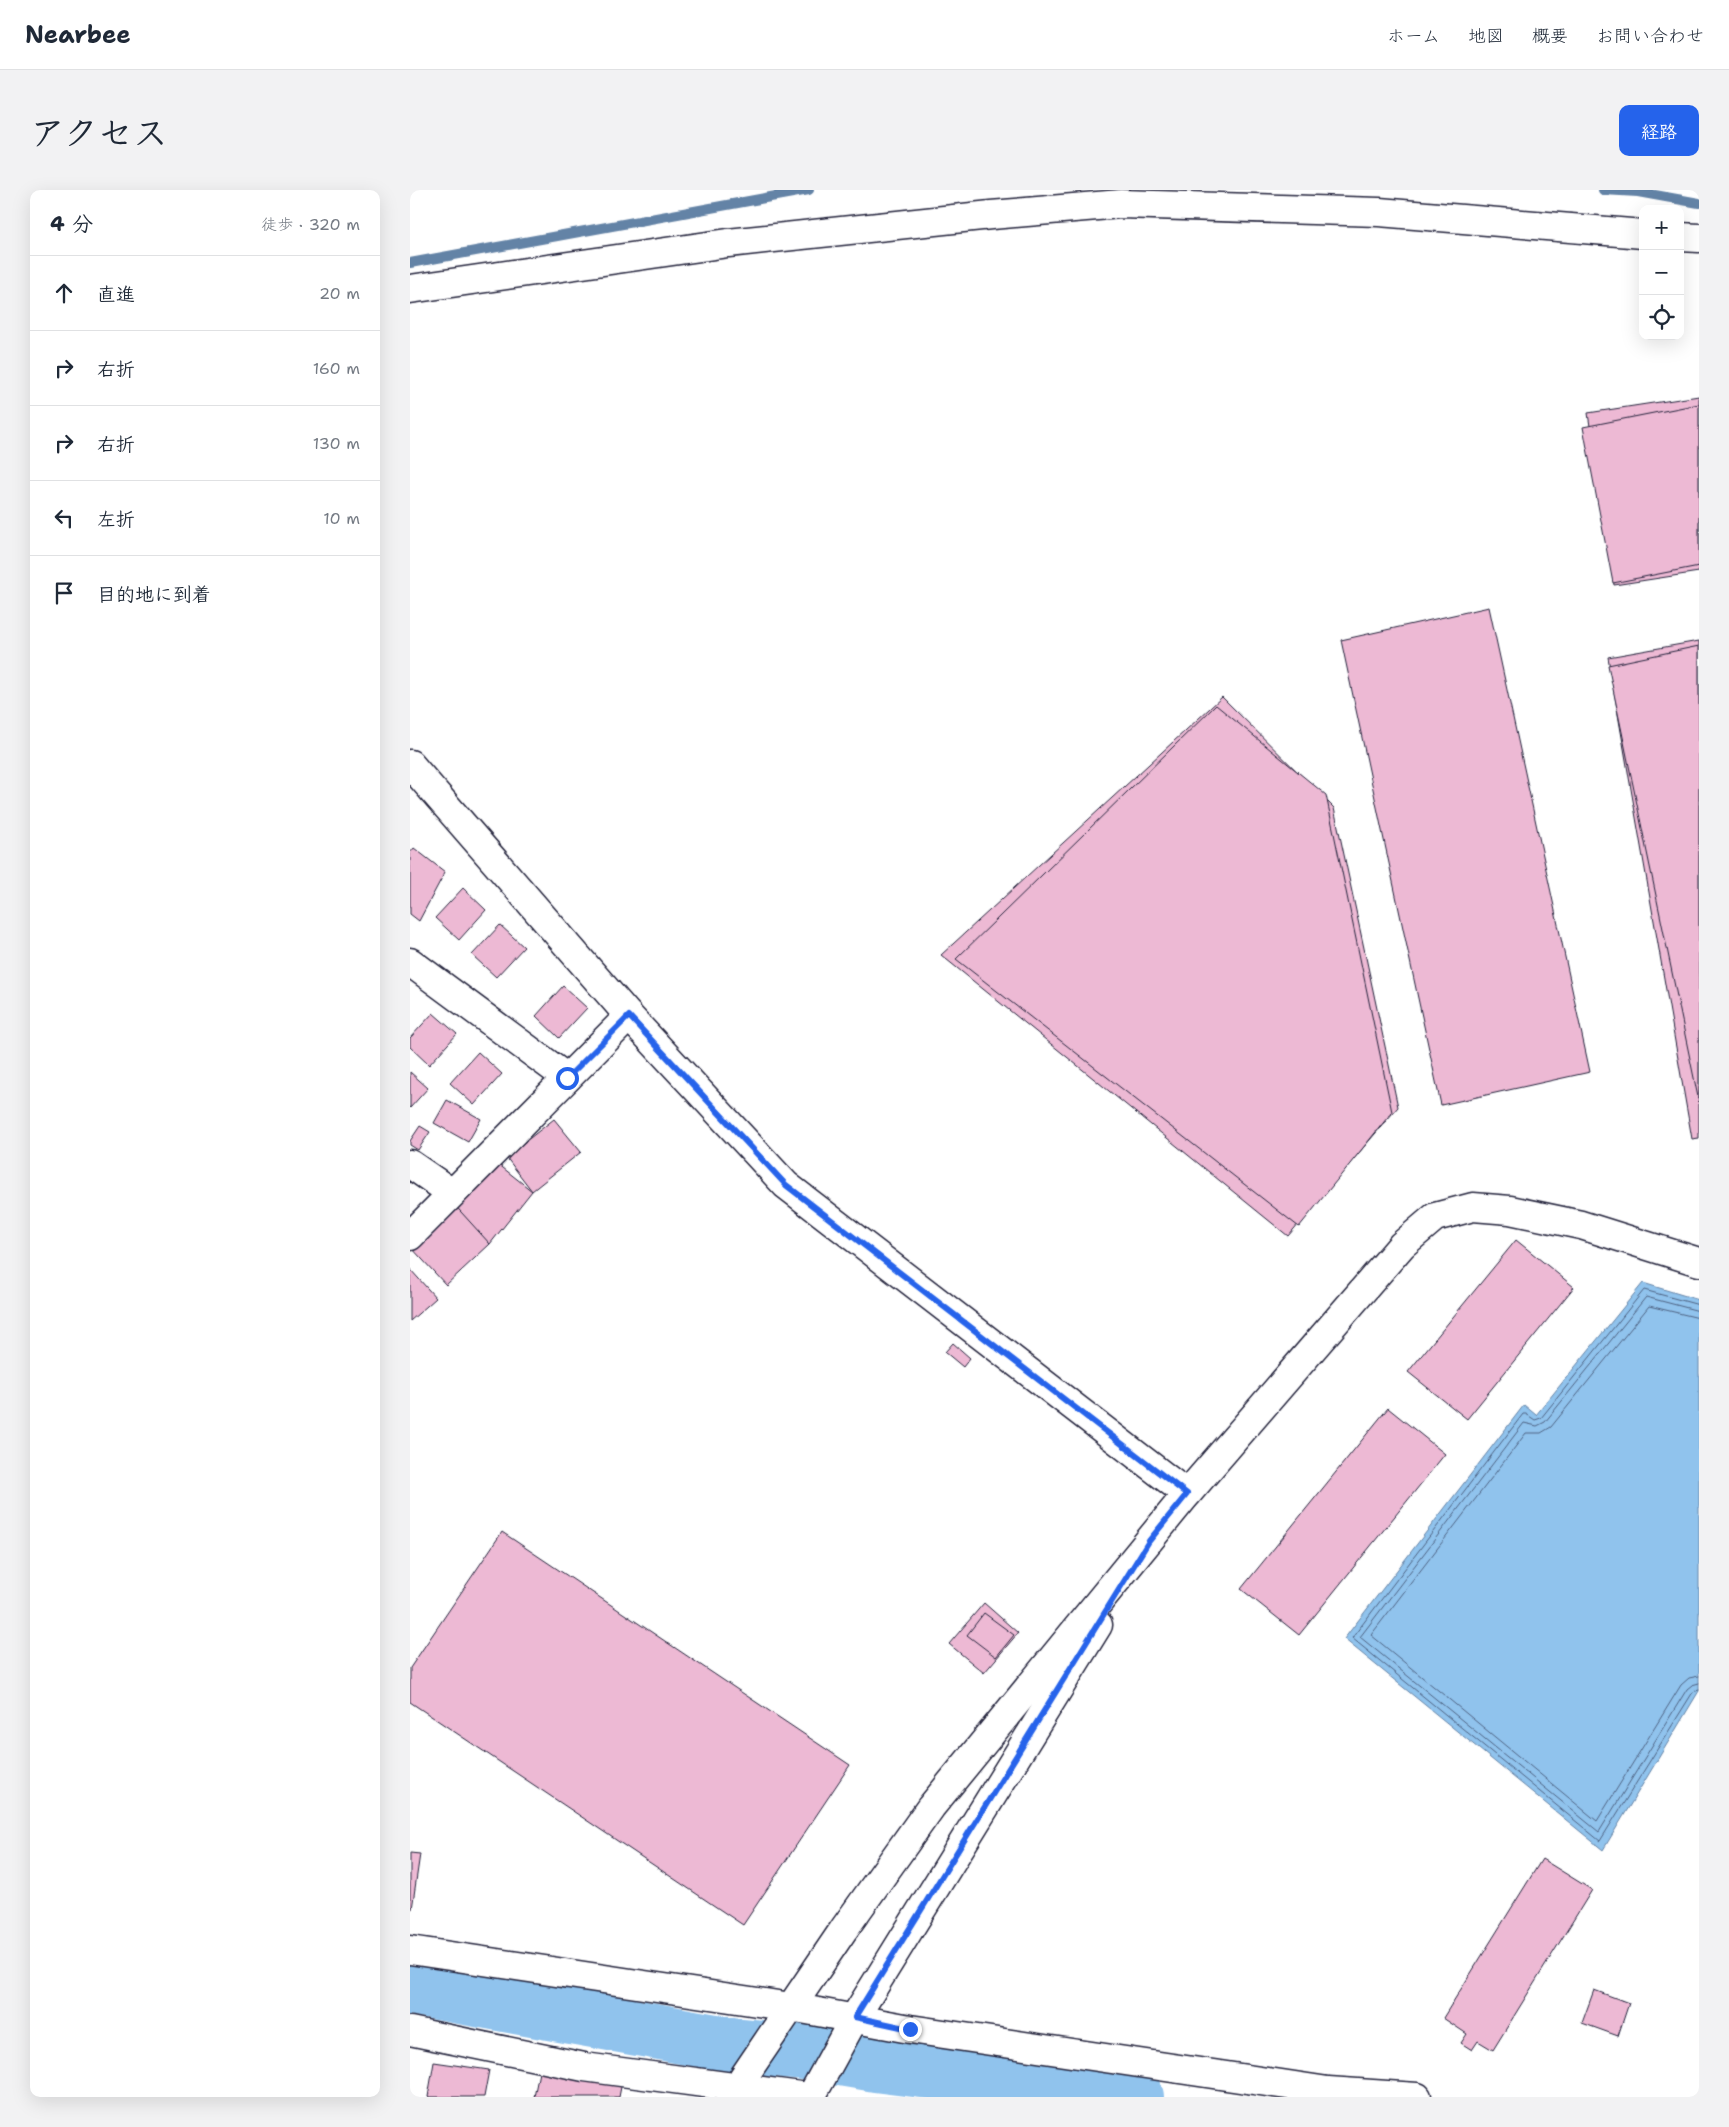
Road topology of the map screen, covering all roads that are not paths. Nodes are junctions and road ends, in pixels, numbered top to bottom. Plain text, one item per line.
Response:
1 (1639, 234) edge
2 (1684, 237) edge
3 (1699, 238) edge
4 (410, 289) edge
5 (410, 764) edge
6 (410, 962) edge
7 (629, 1016) junction
8 (567, 1078) junction
9 (410, 1164) edge
10 (452, 1194) junction
11 (410, 1236) edge
12 (1699, 1262) edge
13 (1187, 1494) junction
14 (1149, 1541) junction
15 (410, 1950) edge
16 (791, 2006) junction
17 (855, 2017) junction
18 (410, 2031) edge
19 (733, 2092) edge
20 (810, 2097) edge
21 (1417, 2097) edge

1 - 4 street
2 - 3 street
5 - 7 street
6 - 8 street
7 - 8 street
7 - 13 street
8 - 10 street
9 - 10 street
10 - 11 street
12 - 13 street
13 - 14 street
14 - 16 street
14 - 17 street
15 - 16 street
16 - 17 street
16 - 19 street
17 - 20 street
17 - 21 street
18 - 19 street
19 - 20 street

